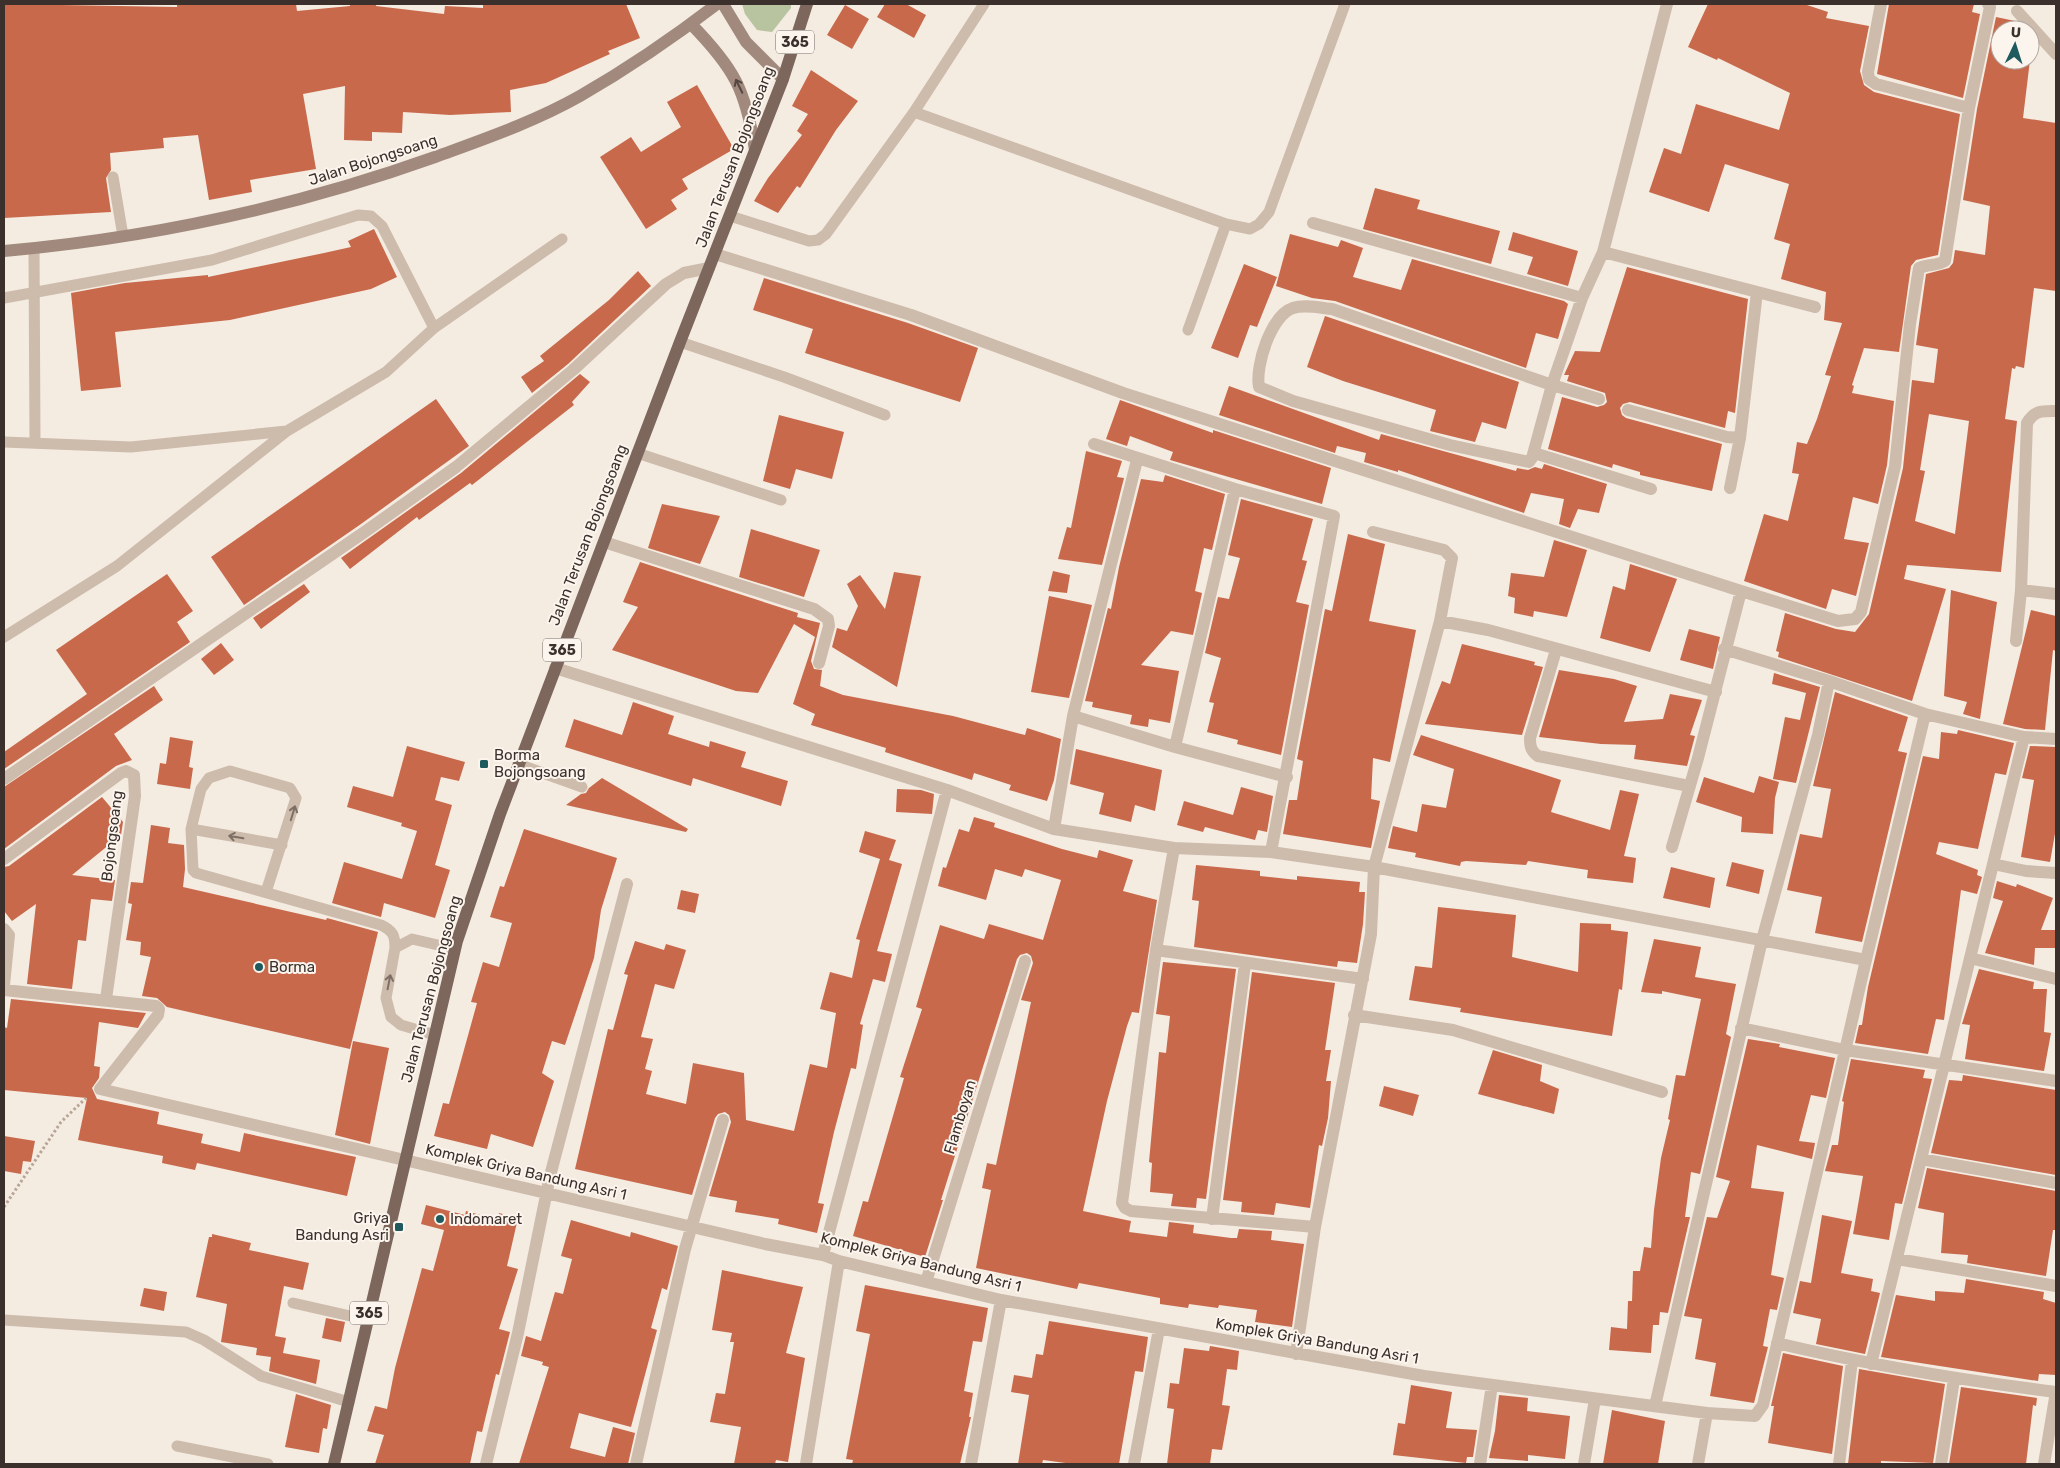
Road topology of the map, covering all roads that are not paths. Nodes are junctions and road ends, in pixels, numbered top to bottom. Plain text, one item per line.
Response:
1 (717, 4) edge
2 (723, 4) edge
3 (807, 4) edge
4 (984, 4) edge
5 (1345, 4) edge
6 (1667, 4) edge
7 (1881, 4) edge
8 (1988, 4) edge
9 (2018, 11) dead end
10 (691, 24) junction
11 (2056, 54) edge
12 (783, 80) junction
13 (1969, 108) junction
14 (914, 112) junction
15 (755, 150) junction
16 (113, 177) dead end
17 (730, 216) junction
18 (1313, 223) dead end
19 (1226, 224) junction
20 (123, 236) junction
21 (562, 239) dead end
22 (34, 248) junction
23 (4, 251) edge
24 (1603, 252) junction
25 (715, 254) junction
26 (709, 268) junction
27 (34, 291) junction
28 (1757, 292) junction
29 (4, 298) edge
30 (1582, 298) junction
31 (1815, 307) dead end
32 (434, 328) junction
33 (1188, 330) dead end
34 (680, 342) junction
35 (1552, 385) junction
36 (1599, 399) dead end
37 (1628, 410) dead end
38 (2056, 411) edge
39 (885, 414) dead end
40 (287, 431) junction
41 (1740, 438) junction
42 (4, 442) edge
43 (35, 442) junction
44 (1094, 444) dead end
45 (637, 453) junction
46 (1534, 453) junction
47 (1137, 460) junction
48 (1730, 488) dead end
49 (1235, 489) junction
50 (1651, 489) dead end
51 (781, 500) dead end
52 (1372, 532) dead end
53 (604, 542) junction
54 (1741, 590) junction
55 (2021, 590) junction
56 (2056, 594) edge
57 (1440, 621) junction
58 (4, 637) edge
59 (2016, 641) dead end
60 (1724, 649) junction
61 (1556, 650) junction
62 (819, 663) dead end
63 (554, 668) junction
64 (1829, 681) junction
65 (1716, 692) junction
66 (1925, 714) junction
67 (1073, 716) junction
68 (2024, 737) junction
69 (2056, 739) edge
70 (1175, 747) junction
71 (518, 764) junction
72 (1287, 777) junction
73 (4, 779) edge
74 (1689, 786) junction
75 (582, 787) dead end
76 (947, 790) junction
77 (190, 829) junction
78 (1054, 829) junction
79 (282, 845) junction
80 (1672, 847) dead end
81 (1174, 848) junction
82 (1271, 852) junction
83 (4, 859) edge
84 (1993, 864) junction
85 (1374, 867) junction
86 (2056, 873) edge
87 (627, 884) dead end
88 (266, 892) junction
89 (4, 928) edge
90 (1762, 940) junction
91 (395, 948) junction
92 (455, 949) junction
93 (1156, 950) junction
94 (1970, 958) junction
95 (1866, 960) junction
96 (1025, 961) dead end
97 (1245, 964) junction
98 (2056, 979) edge
99 (1362, 980) junction
100 (4, 986) edge
101 (4, 990) edge
102 (106, 999) junction
103 (1354, 1015) junction
104 (1741, 1028) junction
105 (435, 1035) junction
106 (1845, 1050) junction
107 (1945, 1064) junction
108 (2056, 1081) edge
109 (1662, 1092) dead end
110 (723, 1120) dead end
111 (1921, 1160) junction
112 (405, 1162) junction
113 (2056, 1182) edge
114 (546, 1193) junction
115 (1212, 1220) junction
116 (691, 1227) junction
117 (1315, 1227) junction
118 (823, 1254) junction
119 (1897, 1259) junction
120 (839, 1262) junction
121 (926, 1282) junction
122 (2056, 1286) edge
123 (1001, 1300) junction
124 (293, 1304) dead end
125 (4, 1320) edge
126 (368, 1320) junction
127 (1159, 1329) junction
128 (1777, 1342) junction
129 (1296, 1354) junction
130 (1852, 1361) junction
131 (1871, 1364) junction
132 (1954, 1378) junction
133 (1492, 1385) junction
134 (2056, 1392) edge
135 (1595, 1399) junction
136 (348, 1402) junction
137 (1654, 1406) junction
138 (1707, 1413) junction
139 (177, 1446) dead end
140 (268, 1464) edge
141 (334, 1464) edge
142 (486, 1464) edge
143 (636, 1464) edge
144 (806, 1464) edge
145 (971, 1464) edge
146 (1134, 1464) edge
147 (1480, 1464) edge
148 (1584, 1464) edge
149 (1698, 1464) edge
150 (1839, 1464) edge
151 (1941, 1464) edge
152 (2044, 1464) edge

1 - 10 main road, Jalan Bojongsoang
2 - 12 main road
3 - 12 main road, Jalan Terusan Bojongsoang / 365
4 - 14 lane
5 - 19 lane
6 - 24 street
7 - 13 street
8 - 13 street
9 - 11 street
15 -> 10 main road
10 - 20 main road, Jalan Bojongsoang
12 - 15 main road, Jalan Terusan Bojongsoang / 365
13 - 54 street
14 - 17 lane
14 - 19 lane
15 - 17 main road, Jalan Terusan Bojongsoang / 365
16 - 20 lane
17 - 25 main road, Jalan Terusan Bojongsoang / 365
18 - 30 street
19 - 33 lane
20 - 22 main road, Jalan Bojongsoang
21 - 32 lane
22 - 23 main road, Jalan Bojongsoang
22 - 27 lane
24 - 28 street
24 - 30 street
25 - 26 main road, Jalan Terusan Bojongsoang / 365
25 - 54 street
26 - 34 main road, Jalan Terusan Bojongsoang / 365
26 - 73 street
27 - 29 lane
27 - 32 lane
27 - 43 lane
28 - 31 street
28 - 41 street
30 - 35 street
32 - 40 lane
34 - 39 lane
34 - 45 main road, Jalan Terusan Bojongsoang / 365
35 - 36 street
35 - 46 street
35 - 46 street
37 - 41 street
38 - 55 street
40 - 43 lane
40 - 58 lane
41 - 48 street
42 - 43 lane
44 - 47 street
45 - 51 lane
45 - 53 main road, Jalan Terusan Bojongsoang / 365
46 - 50 street
47 - 49 street
47 - 67 street
49 - 70 street
49 - 72 street
52 - 57 street
53 - 62 street
53 - 63 main road, Jalan Terusan Bojongsoang / 365
54 - 60 street
55 - 56 street
55 - 59 street
57 - 61 street
57 - 85 street
60 - 64 street
60 - 65 street
61 - 65 street
61 - 74 street
63 - 71 main road, Jalan Terusan Bojongsoang / 365
63 - 76 street
64 - 66 street
64 - 90 street
65 - 74 street
66 - 68 street
66 - 95 street
67 - 70 street
67 - 78 street
68 - 69 street
68 - 84 street
70 - 72 street
71 - 75 lane
71 - 92 main road, Jalan Terusan Bojongsoang / 365
72 - 82 street
74 - 80 street
76 - 78 street
76 - 118 street
79 -> 77 lane
79 -> 77 lane
77 - 88 lane
78 - 81 street
79 - 88 lane
81 - 82 street
81 - 93 street
82 - 85 street
83 - 102 street, Bojongsoang
84 - 86 street
84 - 94 street
85 - 90 street
85 - 99 street
87 - 114 street
88 - 91 lane
89 - 100 street
90 - 95 street
90 - 104 street
91 - 92 lane
105 -> 91 lane
92 - 105 main road, Jalan Terusan Bojongsoang / 365
93 - 97 street
93 - 115 street
94 - 98 street
94 - 107 street
95 - 106 street
96 - 121 street, Flamboyan
97 - 99 street
97 - 115 street
99 - 103 street
101 - 102 street
102 - 112 street, Komplek Griya Bandung Asri 1
103 - 109 street
103 - 117 street
104 - 106 street
104 - 137 street
105 - 112 main road, Jalan Terusan Bojongsoang / 365
106 - 107 street
106 - 128 street
107 - 108 street
107 - 111 street
110 - 116 street
111 - 113 street
111 - 119 street
112 - 114 street, Komplek Griya Bandung Asri 1
112 - 126 main road, Jalan Terusan Bojongsoang / 365
114 - 116 street, Komplek Griya Bandung Asri 1
114 - 142 street
115 - 117 street
116 - 118 street, Komplek Griya Bandung Asri 1
116 - 143 street
117 - 129 street
118 - 120 street, Komplek Griya Bandung Asri 1
119 - 122 street
119 - 131 street
120 - 121 street, Komplek Griya Bandung Asri 1
120 - 144 street
121 - 123 street, Komplek Griya Bandung Asri 1
123 - 127 street, Komplek Griya Bandung Asri 1
123 - 145 street
124 - 126 lane
125 - 136 lane
126 - 136 main road, Jalan Terusan Bojongsoang / 365
127 - 129 street, Komplek Griya Bandung Asri 1
127 - 146 street
128 - 130 street
128 - 138 street, Komplek Griya Bandung Asri 1
129 - 133 street, Komplek Griya Bandung Asri 1
130 - 131 street
130 - 150 street
131 - 132 street
132 - 134 street
132 - 151 street
133 - 135 street, Komplek Griya Bandung Asri 1
133 - 147 street
134 - 152 street
135 - 137 street, Komplek Griya Bandung Asri 1
135 - 148 street
136 - 141 main road, Jalan Terusan Bojongsoang / 365
137 - 138 street, Komplek Griya Bandung Asri 1
138 - 149 street
139 - 140 lane

